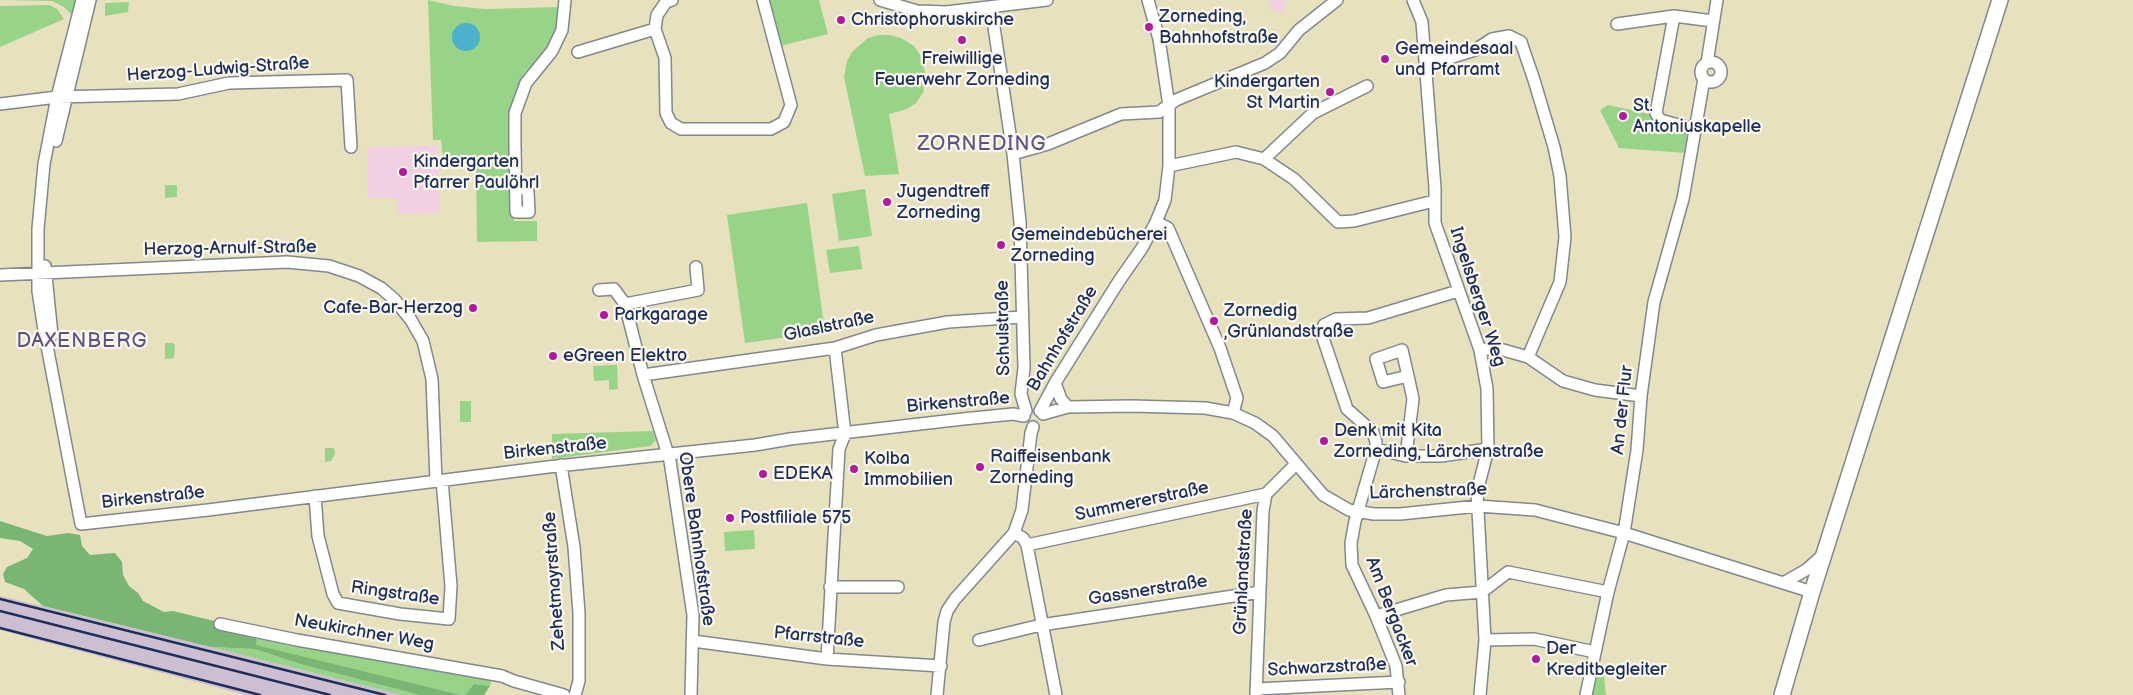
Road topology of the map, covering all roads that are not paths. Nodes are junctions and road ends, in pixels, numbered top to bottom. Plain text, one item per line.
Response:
1 (82, 0) edge
2 (90, 0) edge
3 (565, 0) edge
4 (672, 0) edge
5 (763, 0) edge
6 (880, 0) edge
7 (1047, 0) edge
8 (1148, 0) edge
9 (1337, 0) edge
10 (1414, 0) edge
11 (1717, 0) edge
12 (2000, 0) edge
13 (991, 7) junction
14 (1674, 16) junction
15 (1713, 21) junction
16 (1617, 24) dead end
17 (655, 29) junction
18 (578, 52) dead end
19 (73, 53) junction
20 (1426, 62) junction
21 (1707, 63) junction
22 (1704, 79) junction
23 (71, 80) junction
24 (1367, 86) dead end
25 (85, 96) junction
26 (62, 97) junction
27 (32, 100) junction
28 (0, 104) edge
29 (1168, 106) junction
30 (52, 120) junction
31 (1694, 129) junction
32 (351, 147) dead end
33 (1013, 154) junction
34 (1264, 159) junction
35 (1168, 166) junction
36 (516, 182) dead end
37 (1434, 202) junction
38 (1156, 222) junction
39 (696, 267) dead end
40 (42, 272) junction
41 (0, 275) edge
42 (599, 290) dead end
43 (1458, 291) junction
44 (625, 304) junction
45 (1022, 317) junction
46 (835, 348) junction
47 (1480, 350) junction
48 (1528, 357) junction
49 (642, 375) junction
50 (1408, 376) dead end
51 (1055, 383) junction
52 (1641, 396) junction
53 (1068, 407) junction
54 (1042, 412) junction
55 (1025, 413) junction
56 (1233, 413) junction
57 (1033, 427) junction
58 (845, 434) junction
59 (1376, 449) junction
60 (1488, 449) junction
61 (668, 455) junction
62 (1406, 456) junction
63 (1296, 464) junction
64 (561, 465) junction
65 (439, 480) junction
66 (1266, 494) junction
67 (315, 496) junction
68 (1478, 506) junction
69 (1358, 512) junction
70 (1014, 533) junction
71 (1624, 533) junction
72 (1027, 546) junction
73 (1825, 553) junction
74 (1783, 583) junction
75 (898, 586) dead end
76 (830, 587) junction
77 (1260, 592) junction
78 (1482, 592) junction
79 (1608, 592) junction
80 (1812, 592) junction
81 (1376, 616) junction
82 (220, 624) dead end
83 (1041, 625) junction
84 (980, 640) dead end
85 (1485, 640) junction
86 (693, 641) junction
87 (1595, 652) junction
88 (827, 659) junction
89 (941, 666) junction
90 (1399, 682) junction
91 (1256, 692) edge
92 (564, 695) edge
93 (575, 695) edge
94 (691, 695) edge
95 (937, 695) edge
96 (1056, 695) edge
97 (1399, 695) edge
98 (1480, 695) edge
99 (1586, 695) edge
100 (1782, 695) edge

1 - 19 street
2 - 19 street
3 - 36 street
4 - 17 street
5 - 17 street
6 - 13 street
7 - 13 street
8 - 29 street, Bahnhofstraße
9 - 29 street
10 - 20 street, Ingelsberger Weg
11 - 15 street, An der Flur
12 - 73 main road
13 - 33 street, Schulstraße
14 - 15 street
14 - 16 street
14 - 31 street
15 - 21 street, An der Flur
17 - 18 street
19 - 23 street
19 - 26 street
20 - 37 street, Ingelsberger Weg
20 - 48 street
21 - 22 street, An der Flur
21 - 22 street
22 - 31 street, An der Flur
23 - 25 street
23 - 26 street
24 - 34 street
25 - 26 street, Herzog-Ludwig-Straße
25 - 32 street, Herzog-Ludwig-Straße
26 - 27 street, Herzog-Ludwig-Straße
26 - 30 street
26 - 40 street
27 - 28 street, Herzog-Ludwig-Straße
27 - 30 street
29 - 33 street
29 - 35 street, Bahnhofstraße
30 - 40 street
31 - 52 street, An der Flur
33 - 45 street, Schulstraße
34 - 35 street
34 - 37 street
35 - 38 street, Bahnhofstraße
37 - 43 street, Ingelsberger Weg
38 - 51 street, Bahnhofstraße
38 - 56 street
39 - 44 street
40 - 41 street, Herzog-Arnulf-Straße
40 - 65 street, Herzog-Arnulf-Straße
40 - 67 street, Birkenstraße
42 - 44 street
43 - 47 street, Ingelsberger Weg
43 - 59 street
44 - 49 street, Obere Bahnhofstraße
45 - 46 street, Glaslstraße
45 - 55 street, Schulstraße
46 - 49 street, Glaslstraße
46 - 58 street
47 - 48 street
47 - 60 street, Ingelsberger Weg
48 - 52 street
49 - 61 street, Obere Bahnhofstraße
50 - 62 street
51 - 53 street
51 - 54 street, Bahnhofstraße
52 - 71 street, An der Flur
53 - 54 street, Lärchenstraße
53 - 56 street, Lärchenstraße
54 - 55 street
54 - 57 street
55 - 57 street
55 - 58 street, Birkenstraße
56 - 63 street, Lärchenstraße
57 - 70 street
58 - 61 street, Birkenstraße
58 - 76 street
59 - 62 street
59 - 69 street, Am Bergacker
60 - 62 street
60 - 68 street, Ingelsberger Weg
61 - 64 street, Birkenstraße
61 - 86 street, Obere Bahnhofstraße
63 - 66 street, Grünlandstraße
63 - 69 street, Lärchenstraße
64 - 65 street, Birkenstraße
64 - 93 street, Zehetmayrstraße
65 - 67 street, Birkenstraße
65 - 67 street, Ringstraße
66 - 72 street, Summererstraße
66 - 77 street, Grünlandstraße
68 - 69 street, Lärchenstraße
68 - 71 street, Lärchenstraße
68 - 78 street, Ingelsberger Weg
69 - 81 street, Am Bergacker
70 - 72 street
70 - 89 street
71 - 74 street, Lärchenstraße
71 - 79 street, An der Flur
72 - 83 street
73 - 74 street
73 - 80 main road
74 - 80 street, Lärchenstraße
75 - 76 street
76 - 88 street
77 - 83 street, Gassnerstraße
77 - 91 street, Grünlandstraße
78 - 79 street
78 - 81 street
78 - 85 street, Ingelsberger Weg
79 - 87 street, An der Flur
80 - 100 main road
81 - 90 street, Am Bergacker
82 - 92 street, Neukirchner Weg
83 - 84 street, Gassnerstraße
83 - 96 street
85 - 87 street
85 - 98 street, Ingelsberger Weg
86 - 88 street, Pfarrstraße
86 - 94 street, Obere Bahnhofstraße
87 - 99 street, An der Flur
88 - 89 street, Pfarrstraße
89 - 95 street
90 - 91 street, Schwarzstraße
90 - 97 street, Am Bergacker

